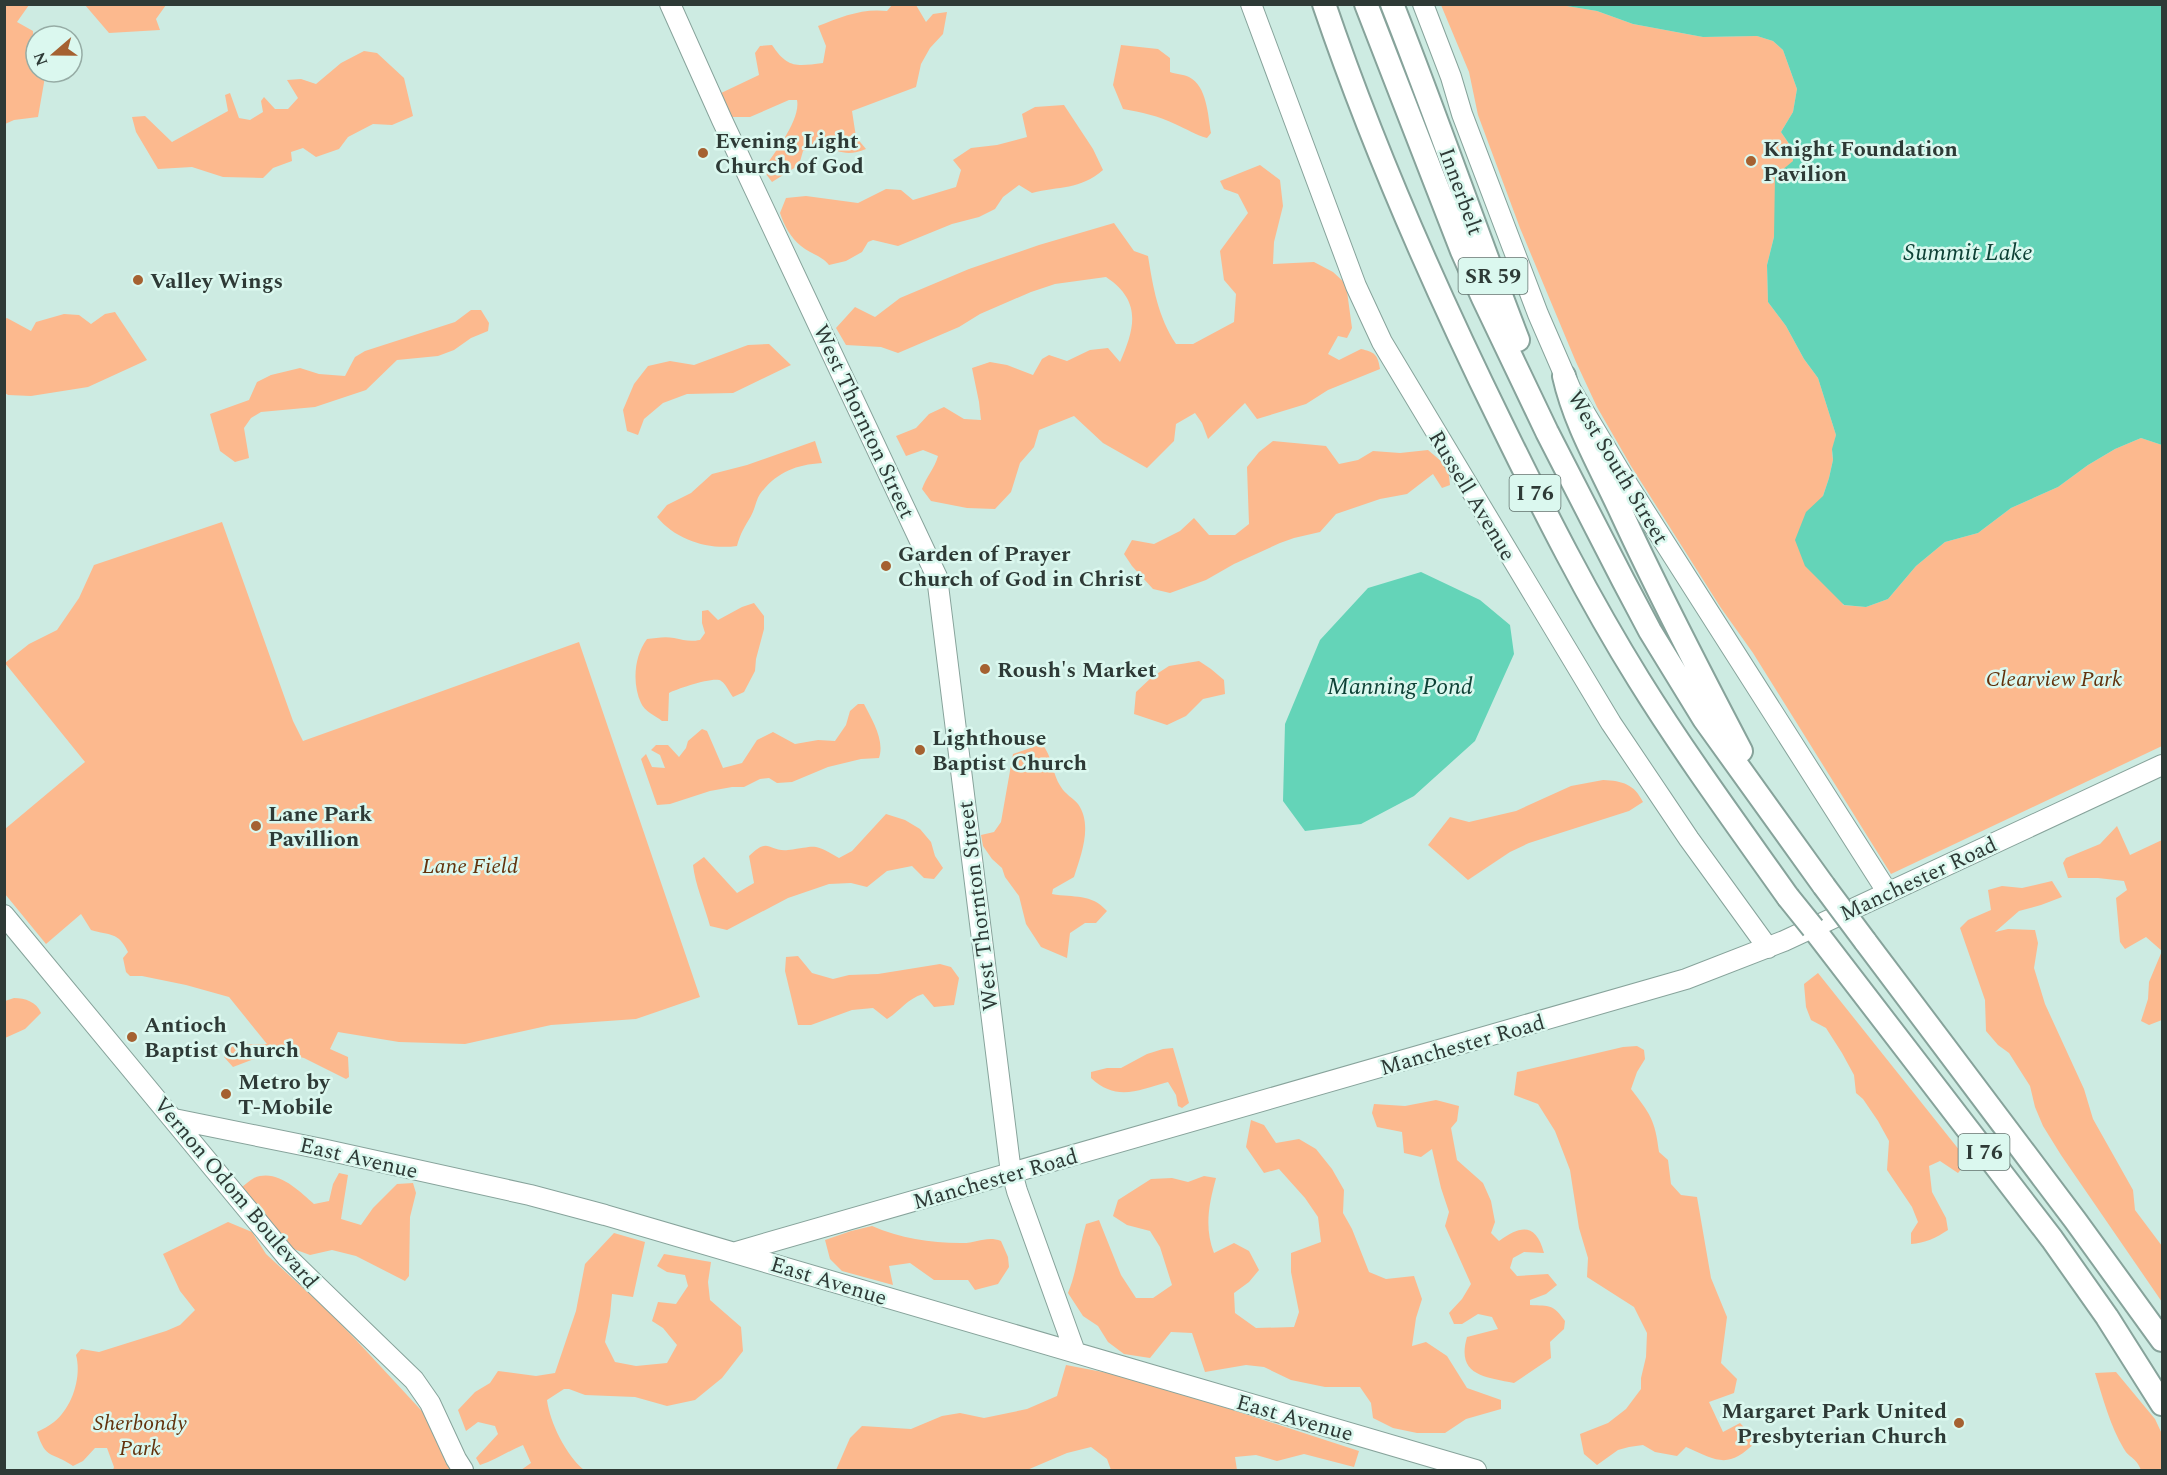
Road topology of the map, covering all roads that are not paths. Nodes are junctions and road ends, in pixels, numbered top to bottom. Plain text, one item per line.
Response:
1 (670, 4) edge
2 (1251, 4) edge
3 (1318, 4) edge
4 (1324, 4) edge
5 (1366, 4) edge
6 (1392, 4) edge
7 (1423, 4) edge
8 (1342, 57) junction
9 (1564, 376) junction
10 (1570, 477) junction
11 (2163, 765) edge
12 (1778, 825) junction
13 (1888, 893) junction
14 (4, 915) edge
15 (1768, 948) junction
16 (174, 1119) junction
17 (1012, 1172) junction
18 (736, 1252) junction
19 (2116, 1277) junction
20 (2163, 1340) edge
21 (2163, 1347) edge
22 (1075, 1352) junction
23 (2163, 1404) edge
24 (463, 1470) edge
25 (1476, 1470) edge

1 - 17 main road, West Thornton Street
2 - 15 main road, Russell Avenue
3 - 8 highway
4 - 8 highway, I 76
5 - 10 highway, I 76
6 - 10 highway, Innerbelt / SR 59
7 - 9 main road, West South Street
8 - 23 highway, I 76, bridge
9 - 12 highway
9 - 13 main road, West South Street
10 - 12 highway, I 76
11 - 13 main road, Manchester Road
12 - 19 highway, I 76, bridge
13 - 15 main road, Manchester Road
14 - 16 main road, Vernon Odom Boulevard
15 - 17 main road, Manchester Road
16 - 18 main road, East Avenue
16 - 24 main road, Vernon Odom Boulevard
17 - 18 main road, Manchester Road
17 - 22 main road, West Thornton Street
18 - 22 main road, East Avenue
19 - 20 highway
19 - 21 highway, I 76
22 - 25 main road, East Avenue

